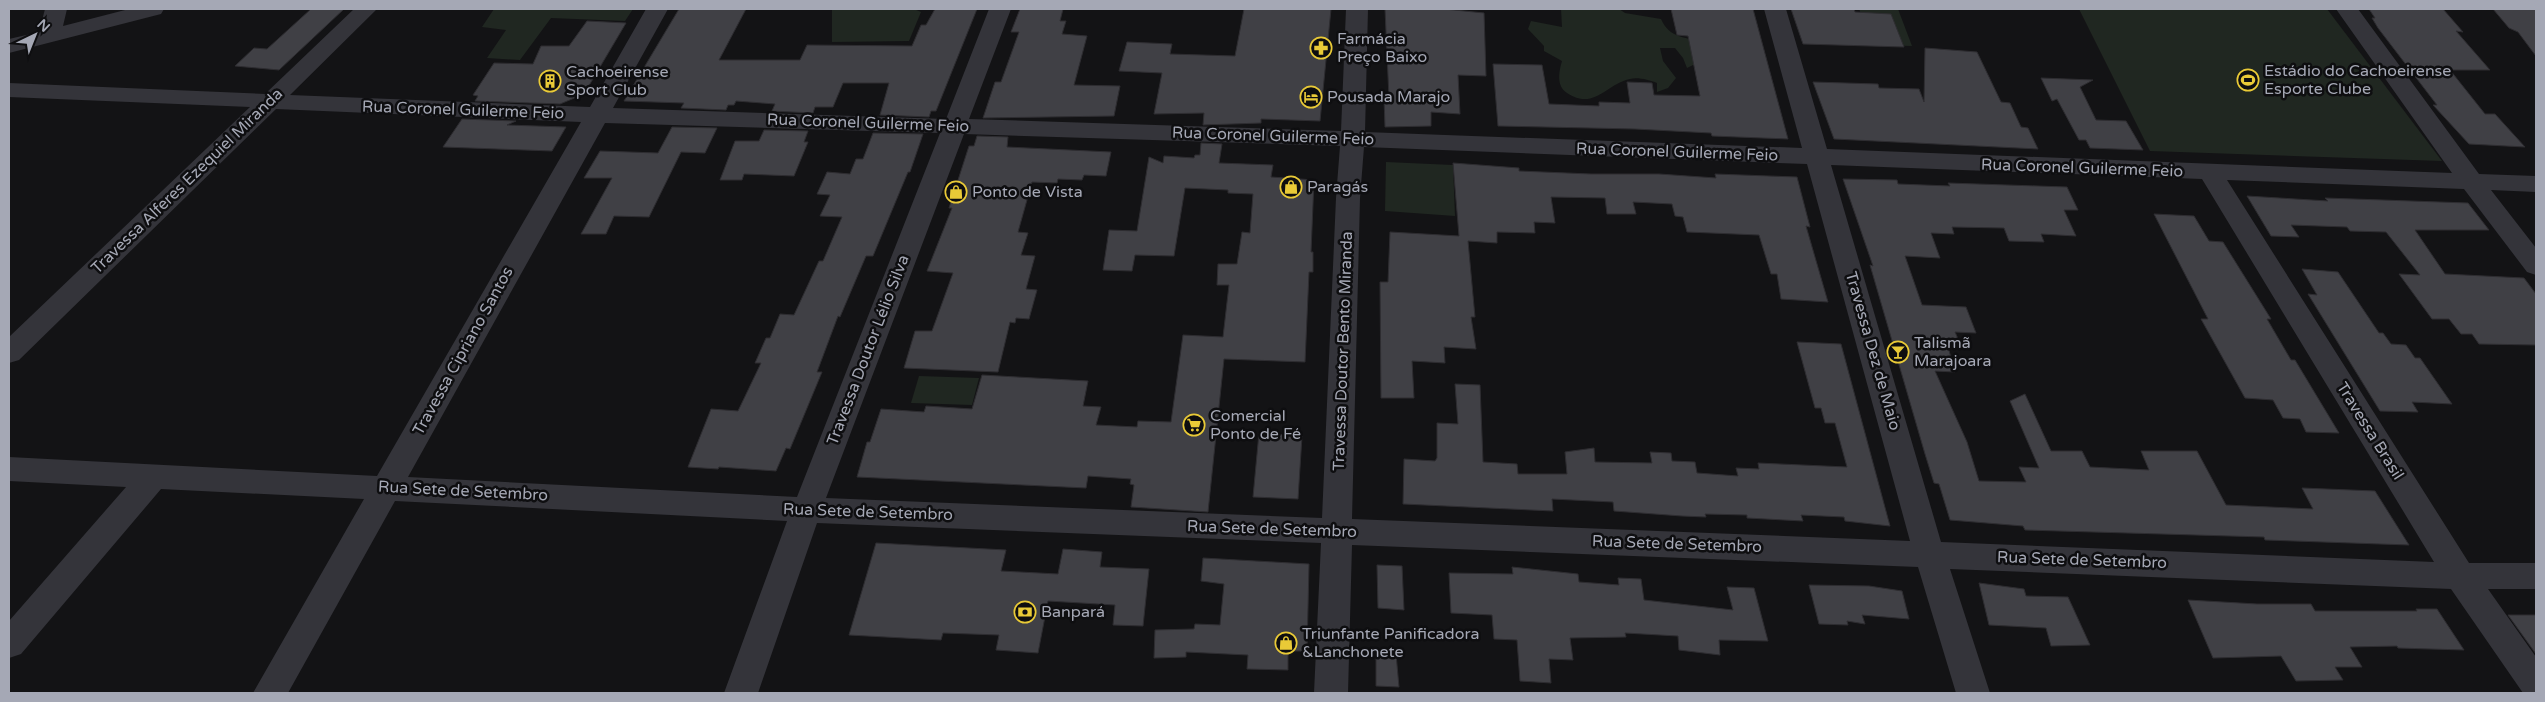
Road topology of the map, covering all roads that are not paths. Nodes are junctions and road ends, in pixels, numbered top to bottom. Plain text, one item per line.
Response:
1 (56, 9) edge
2 (153, 9) edge
3 (366, 9) edge
4 (657, 9) edge
5 (1000, 9) edge
6 (1357, 9) edge
7 (1775, 9) edge
8 (2347, 9) edge
9 (49, 36) junction
10 (9, 46) edge
11 (9, 90) edge
12 (269, 103) junction
13 (596, 115) junction
14 (954, 126) junction
15 (1353, 138) junction
16 (1817, 158) junction
17 (2210, 173) junction
18 (2471, 182) junction
19 (2536, 184) edge
20 (2536, 266) edge
21 (9, 353) edge
22 (9, 468) edge
23 (154, 476) junction
24 (387, 487) junction
25 (807, 510) junction
26 (1338, 531) junction
27 (1929, 553) junction
28 (2460, 576) junction
29 (2536, 576) edge
30 (9, 644) edge
31 (2536, 684) edge
32 (270, 693) edge
33 (741, 693) edge
34 (1331, 693) edge
35 (1973, 693) edge

1 - 9 street
2 - 9 street
3 - 12 street, Travessa Alferes Ezequiel Miranda
4 - 13 street, Travessa Cipriano Santos
5 - 14 street, Travessa Doutor Lélio Silva
6 - 15 street, Travessa Doutor Bento Miranda
7 - 16 street, Travessa Dez de Maio
8 - 18 street
9 - 10 street
11 - 12 street, Rua Coronel Guilerme Feio
12 - 13 street, Rua Coronel Guilerme Feio
12 - 21 street, Travessa Alferes Ezequiel Miranda
13 - 14 street, Rua Coronel Guilerme Feio
13 - 24 street, Travessa Cipriano Santos
14 - 15 street, Rua Coronel Guilerme Feio
14 - 25 street, Travessa Doutor Lélio Silva
15 - 16 street, Rua Coronel Guilerme Feio
15 - 26 street, Travessa Doutor Bento Miranda
16 - 17 street, Rua Coronel Guilerme Feio
16 - 27 street, Travessa Dez de Maio
17 - 18 street, Rua Coronel Guilerme Feio
17 - 28 street, Travessa Brasil
18 - 19 street, Rua Coronel Guilerme Feio
18 - 20 street
22 - 23 street, Rua Sete de Setembro
23 - 24 street, Rua Sete de Setembro
23 - 30 street
24 - 25 street, Rua Sete de Setembro
24 - 32 street, Travessa Cipriano Santos
25 - 26 street, Rua Sete de Setembro
25 - 33 street, Travessa Doutor Lélio Silva
26 - 27 street, Rua Sete de Setembro
26 - 34 street, Travessa Doutor Bento Miranda
27 - 28 street, Rua Sete de Setembro
27 - 35 street, Travessa Dez de Maio
28 - 29 street, Rua Sete de Setembro
28 - 31 street, Travessa Brasil

